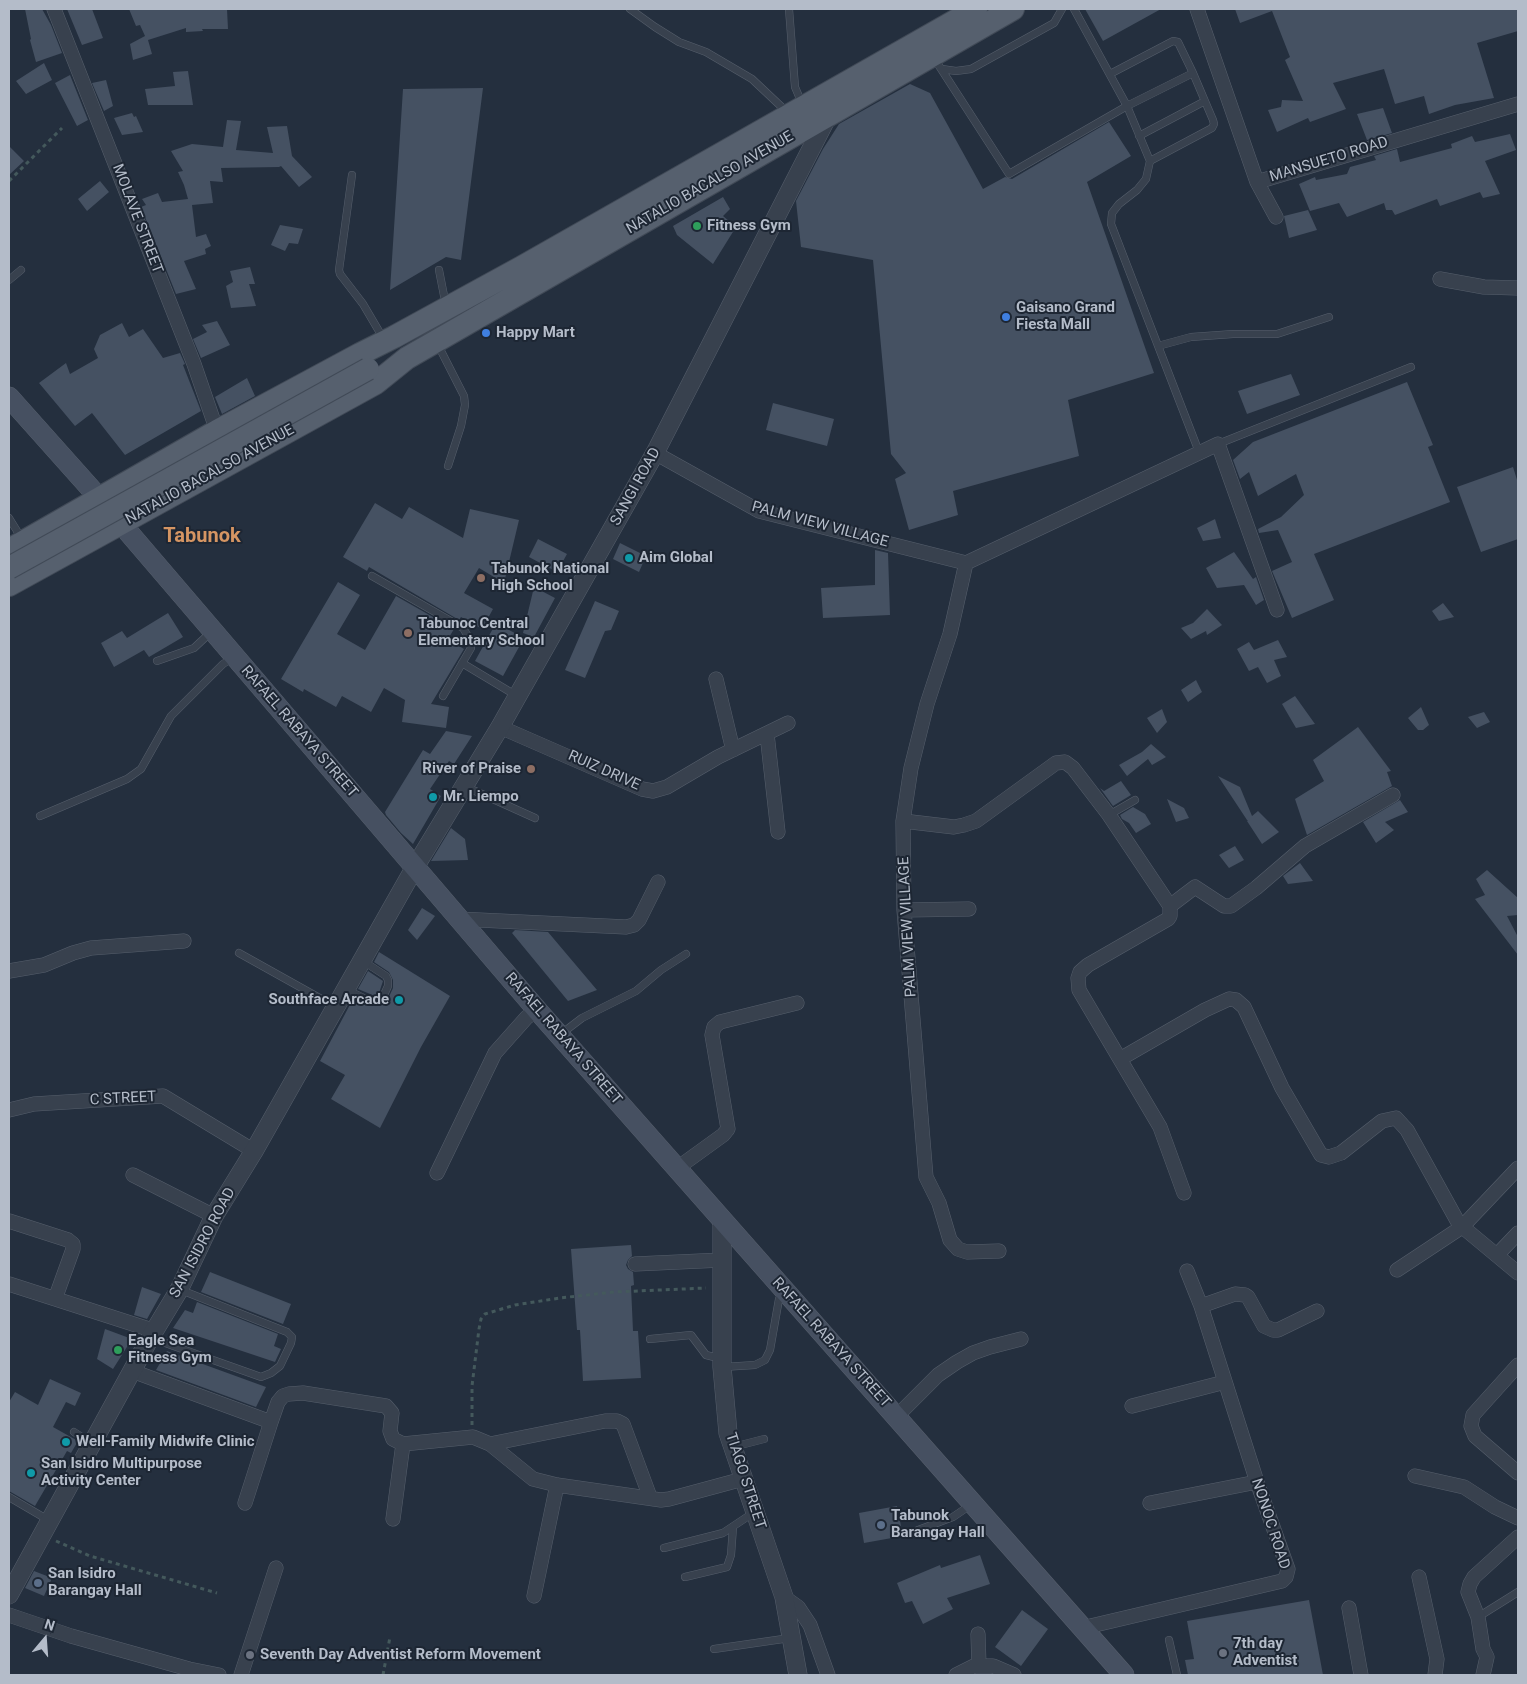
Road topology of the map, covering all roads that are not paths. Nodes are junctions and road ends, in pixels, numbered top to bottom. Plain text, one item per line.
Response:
1 (54, 9) edge
2 (630, 9) edge
3 (789, 9) edge
4 (976, 9) edge
5 (1013, 9) edge
6 (1062, 9) edge
7 (1074, 9) edge
8 (1197, 9) edge
9 (937, 62) junction
10 (1193, 73) junction
11 (1110, 74) junction
12 (1205, 101) junction
13 (1518, 104) edge
14 (1126, 106) junction
15 (809, 114) junction
16 (1139, 136) junction
17 (1150, 161) junction
18 (352, 175) dead end
19 (1258, 182) junction
20 (1276, 217) dead end
21 (21, 270) dead end
22 (439, 270) dead end
23 (1440, 279) dead end
24 (9, 280) edge
25 (1518, 288) edge
26 (446, 309) junction
27 (1329, 317) dead end
28 (390, 339) junction
29 (436, 341) junction
30 (1158, 346) junction
31 (407, 358) junction
32 (1411, 367) dead end
33 (368, 369) junction
34 (9, 397) edge
35 (217, 431) junction
36 (1218, 444) junction
37 (1199, 452) junction
38 (656, 453) junction
39 (448, 466) dead end
40 (100, 499) junction
41 (9, 518) edge
42 (122, 524) junction
43 (16, 546) edge
44 (966, 564) junction
45 (9, 568) edge
46 (372, 576) dead end
47 (9, 586) edge
48 (1277, 610) dead end
49 (213, 630) junction
50 (234, 656) junction
51 (157, 661) dead end
52 (462, 663) junction
53 (716, 679) dead end
54 (443, 696) dead end
55 (517, 696) junction
56 (788, 723) dead end
57 (500, 726) junction
58 (767, 734) junction
59 (733, 750) junction
60 (464, 786) junction
61 (1394, 795) dead end
62 (1135, 800) dead end
63 (1109, 815) junction
64 (40, 816) dead end
65 (535, 818) dead end
66 (903, 821) junction
67 (778, 832) dead end
68 (415, 867) junction
69 (658, 882) dead end
70 (1170, 906) junction
71 (969, 909) dead end
72 (904, 910) junction
73 (458, 919) junction
74 (184, 941) dead end
75 (239, 953) dead end
76 (686, 954) dead end
77 (361, 960) junction
78 (9, 971) edge
79 (345, 988) junction
80 (797, 1003) dead end
81 (335, 1007) junction
82 (538, 1011) junction
83 (560, 1035) junction
84 (1120, 1060) junction
85 (9, 1110) edge
86 (254, 1151) junction
87 (1518, 1168) edge
88 (676, 1169) junction
89 (438, 1173) dead end
90 (133, 1174) dead end
91 (1184, 1193) dead end
92 (214, 1216) junction
93 (9, 1221) edge
94 (722, 1221) junction
95 (1462, 1227) junction
96 (1518, 1233) edge
97 (999, 1251) dead end
98 (1497, 1256) junction
99 (722, 1260) junction
100 (635, 1264) dead end
101 (1397, 1270) dead end
102 (1187, 1271) dead end
103 (1518, 1273) edge
104 (9, 1284) edge
105 (179, 1290) junction
106 (784, 1290) junction
107 (55, 1299) junction
108 (1201, 1306) junction
109 (1317, 1311) dead end
110 (153, 1334) junction
111 (1022, 1339) dead end
112 (650, 1340) dead end
113 (722, 1363) junction
114 (1518, 1365) edge
115 (132, 1371) junction
116 (1225, 1382) junction
117 (1132, 1406) dead end
118 (897, 1416) junction
119 (271, 1422) junction
120 (74, 1432) dead end
121 (764, 1439) dead end
122 (92, 1444) junction
123 (403, 1444) junction
124 (490, 1444) junction
125 (732, 1447) junction
126 (1518, 1473) edge
127 (1415, 1476) dead end
128 (743, 1480) junction
129 (1257, 1482) junction
130 (557, 1485) junction
131 (9, 1497) edge
132 (650, 1497) junction
133 (245, 1503) dead end
134 (1150, 1503) dead end
135 (973, 1504) junction
136 (757, 1516) junction
137 (1518, 1518) edge
138 (393, 1519) dead end
139 (50, 1521) junction
140 (733, 1527) junction
141 (918, 1530) dead end
142 (1518, 1537) edge
143 (664, 1548) dead end
144 (276, 1568) dead end
145 (685, 1577) dead end
146 (1419, 1577) dead end
147 (1518, 1592) edge
148 (9, 1595) edge
149 (534, 1596) dead end
150 (784, 1597) junction
151 (1348, 1608) dead end
152 (9, 1615) edge
153 (1478, 1617) junction
154 (1082, 1628) junction
155 (978, 1634) dead end
156 (791, 1638) junction
157 (1168, 1640) dead end
158 (714, 1649) dead end
159 (979, 1666) junction
160 (189, 1672) edge
161 (959, 1674) edge
162 (219, 1675) edge
163 (241, 1675) edge
164 (798, 1675) edge
165 (828, 1675) edge
166 (1014, 1675) edge
167 (1124, 1675) edge
168 (1177, 1675) edge
169 (1361, 1675) edge
170 (1435, 1675) edge
171 (1483, 1675) edge

1 - 35 street, MOLAVE STREET
2 - 15 lane
3 - 15 lane
4 - 15 main road, NATALIO BACALSO AVENUE
5 - 9 main road, NATALIO BACALSO AVENUE
6 - 9 lane
7 - 11 lane
8 - 19 street, MANSUETO ROAD
9 - 14 lane
9 - 15 main road, NATALIO BACALSO AVENUE
10 - 11 lane
10 - 12 lane
10 - 14 lane
11 - 14 lane
12 - 16 lane
12 - 17 lane
13 - 19 street, MANSUETO ROAD
14 - 16 lane
15 - 26 main road, NATALIO BACALSO AVENUE
15 - 29 main road, NATALIO BACALSO AVENUE
15 - 38 street, SANGI ROAD
16 - 17 lane
17 - 30 lane
18 - 28 lane
19 - 20 street
21 - 24 lane
22 - 26 lane
23 - 25 street
26 - 28 main road, NATALIO BACALSO AVENUE
27 - 30 lane
28 - 33 main road, NATALIO BACALSO AVENUE
28 - 35 main road, NATALIO BACALSO AVENUE
29 - 31 main road, NATALIO BACALSO AVENUE
29 - 39 lane
30 - 37 lane
31 - 33 main road, NATALIO BACALSO AVENUE
31 - 42 main road, NATALIO BACALSO AVENUE
32 - 36 lane
33 - 45 main road, bridge
34 - 40 main road, RAFAEL RABAYA STREET
35 - 40 main road, NATALIO BACALSO AVENUE
36 - 37 street
36 - 48 street
37 - 44 street
38 - 44 street, PALM VIEW VILLAGE
38 - 55 street, SANGI ROAD
40 - 42 main road, RAFAEL RABAYA STREET
40 - 43 main road, NATALIO BACALSO AVENUE
41 - 43 lane
42 - 47 main road, NATALIO BACALSO AVENUE
42 - 49 main road, RAFAEL RABAYA STREET
44 - 66 street, PALM VIEW VILLAGE
46 - 52 lane
49 - 50 main road, RAFAEL RABAYA STREET
49 - 51 lane
50 - 64 lane
50 - 68 main road, RAFAEL RABAYA STREET
52 - 54 lane
52 - 55 lane
53 - 59 street
55 - 57 street, SANGI ROAD
56 - 58 street, RUIZ DRIVE
57 - 59 street, RUIZ DRIVE
57 - 60 street, SANGI ROAD
58 - 59 street, RUIZ DRIVE
58 - 67 street
60 - 65 lane
60 - 68 street, SANGI ROAD
61 - 70 street
62 - 63 lane
63 - 66 street
63 - 70 street
66 - 72 street, PALM VIEW VILLAGE
68 - 73 main road, RAFAEL RABAYA STREET
68 - 77 street, SAN ISIDRO ROAD
69 - 73 street
70 - 84 street
71 - 72 street
72 - 97 street, PALM VIEW VILLAGE
73 - 82 main road, RAFAEL RABAYA STREET
74 - 78 street
75 - 81 lane
76 - 83 lane
77 - 79 street, SAN ISIDRO ROAD
77 - 79 lane
79 - 81 street, SAN ISIDRO ROAD
80 - 88 street
81 - 86 street, SAN ISIDRO ROAD
82 - 83 main road, RAFAEL RABAYA STREET
82 - 89 street
83 - 88 main road, RAFAEL RABAYA STREET
84 - 91 street
84 - 95 street
85 - 86 street, C STREET
86 - 92 street, SAN ISIDRO ROAD
87 - 95 street
88 - 94 main road, RAFAEL RABAYA STREET
90 - 92 street
92 - 105 street, SAN ISIDRO ROAD
93 - 107 street
94 - 99 street, TIAGO STREET
94 - 106 main road, RAFAEL RABAYA STREET
95 - 98 street
95 - 101 street
96 - 98 street
98 - 103 street
99 - 100 street
99 - 113 street, TIAGO STREET
102 - 108 street, NONOC ROAD
104 - 107 street
105 - 110 street, SAN ISIDRO ROAD
105 - 110 lane
106 - 113 lane
106 - 118 main road, RAFAEL RABAYA STREET
107 - 110 street
108 - 109 street
108 - 116 street, NONOC ROAD
110 - 115 street, SAN ISIDRO ROAD
111 - 118 street
112 - 113 lane
113 - 125 street, TIAGO STREET
114 - 126 street
115 - 119 street
115 - 122 street, SAN ISIDRO ROAD
116 - 117 street
116 - 129 street, NONOC ROAD
118 - 135 main road, RAFAEL RABAYA STREET
119 - 123 street
119 - 133 street
120 - 122 lane
121 - 125 lane
122 - 139 street, SAN ISIDRO ROAD
123 - 124 street
123 - 138 street
124 - 130 street
124 - 132 street
125 - 128 street, TIAGO STREET
127 - 137 street
128 - 132 street
128 - 136 street, TIAGO STREET
129 - 134 street
129 - 154 street, NONOC ROAD
130 - 132 street
130 - 149 street
131 - 139 lane
135 - 141 lane
135 - 154 main road, RAFAEL RABAYA STREET
136 - 140 lane
136 - 150 street, TIAGO STREET
139 - 148 street, SAN ISIDRO ROAD
140 - 143 lane
140 - 145 lane
142 - 153 street
144 - 163 street
146 - 170 street
147 - 153 lane
150 - 156 street, TIAGO STREET
150 - 165 street
151 - 169 street
152 - 160 street
153 - 171 street
154 - 167 main road, RAFAEL RABAYA STREET
155 - 159 street
156 - 158 lane
156 - 164 street, TIAGO STREET
157 - 168 lane
159 - 161 street
159 - 166 street
160 - 162 street

